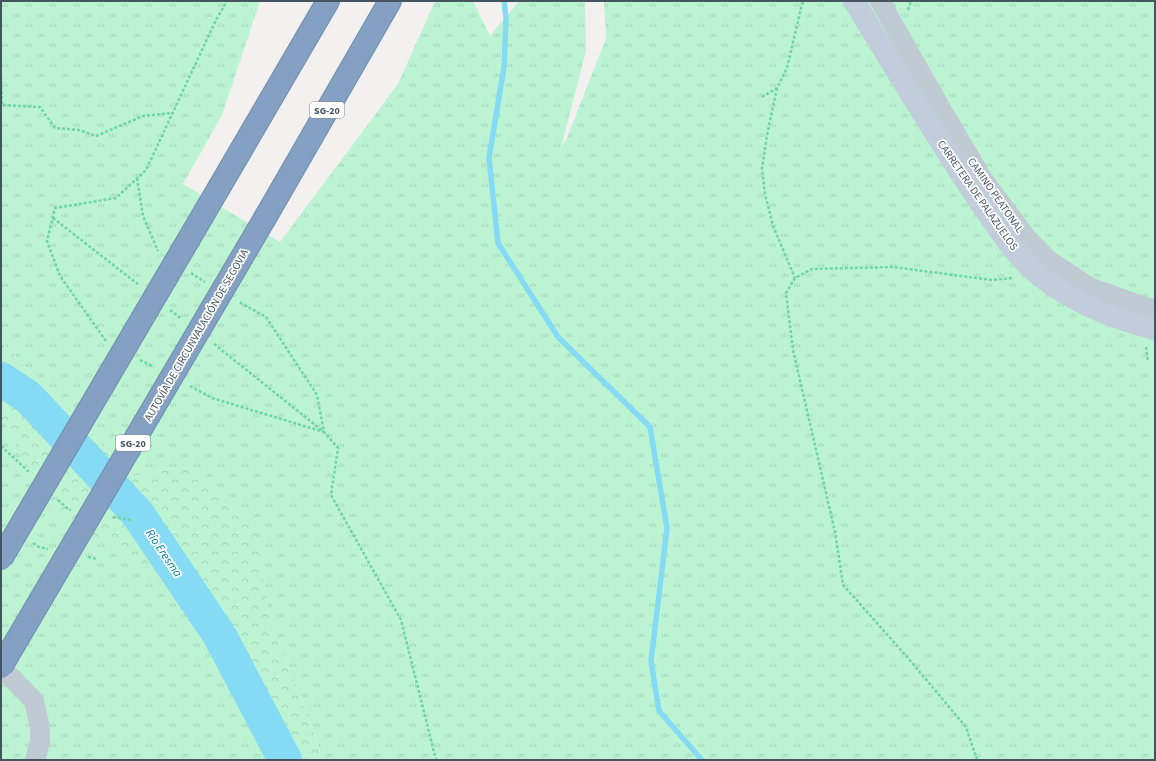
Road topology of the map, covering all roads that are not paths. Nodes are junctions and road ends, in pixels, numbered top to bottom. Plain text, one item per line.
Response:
1 (328, 1) edge
2 (390, 1) edge
3 (854, 1) edge
4 (880, 1) edge
5 (1155, 309) edge
6 (1155, 329) edge
7 (1, 559) edge
8 (1, 668) edge
9 (35, 760) edge

1 - 7 highway, bridge
2 - 8 highway, AUTOVÍA DE CIRCUNVALACIÓN DE SEGOVIA / SG-20, bridge
3 - 6 street, CARRETERA DE PALAZUELOS
4 - 5 street, CAMINO PEATONAL
8 - 9 street

